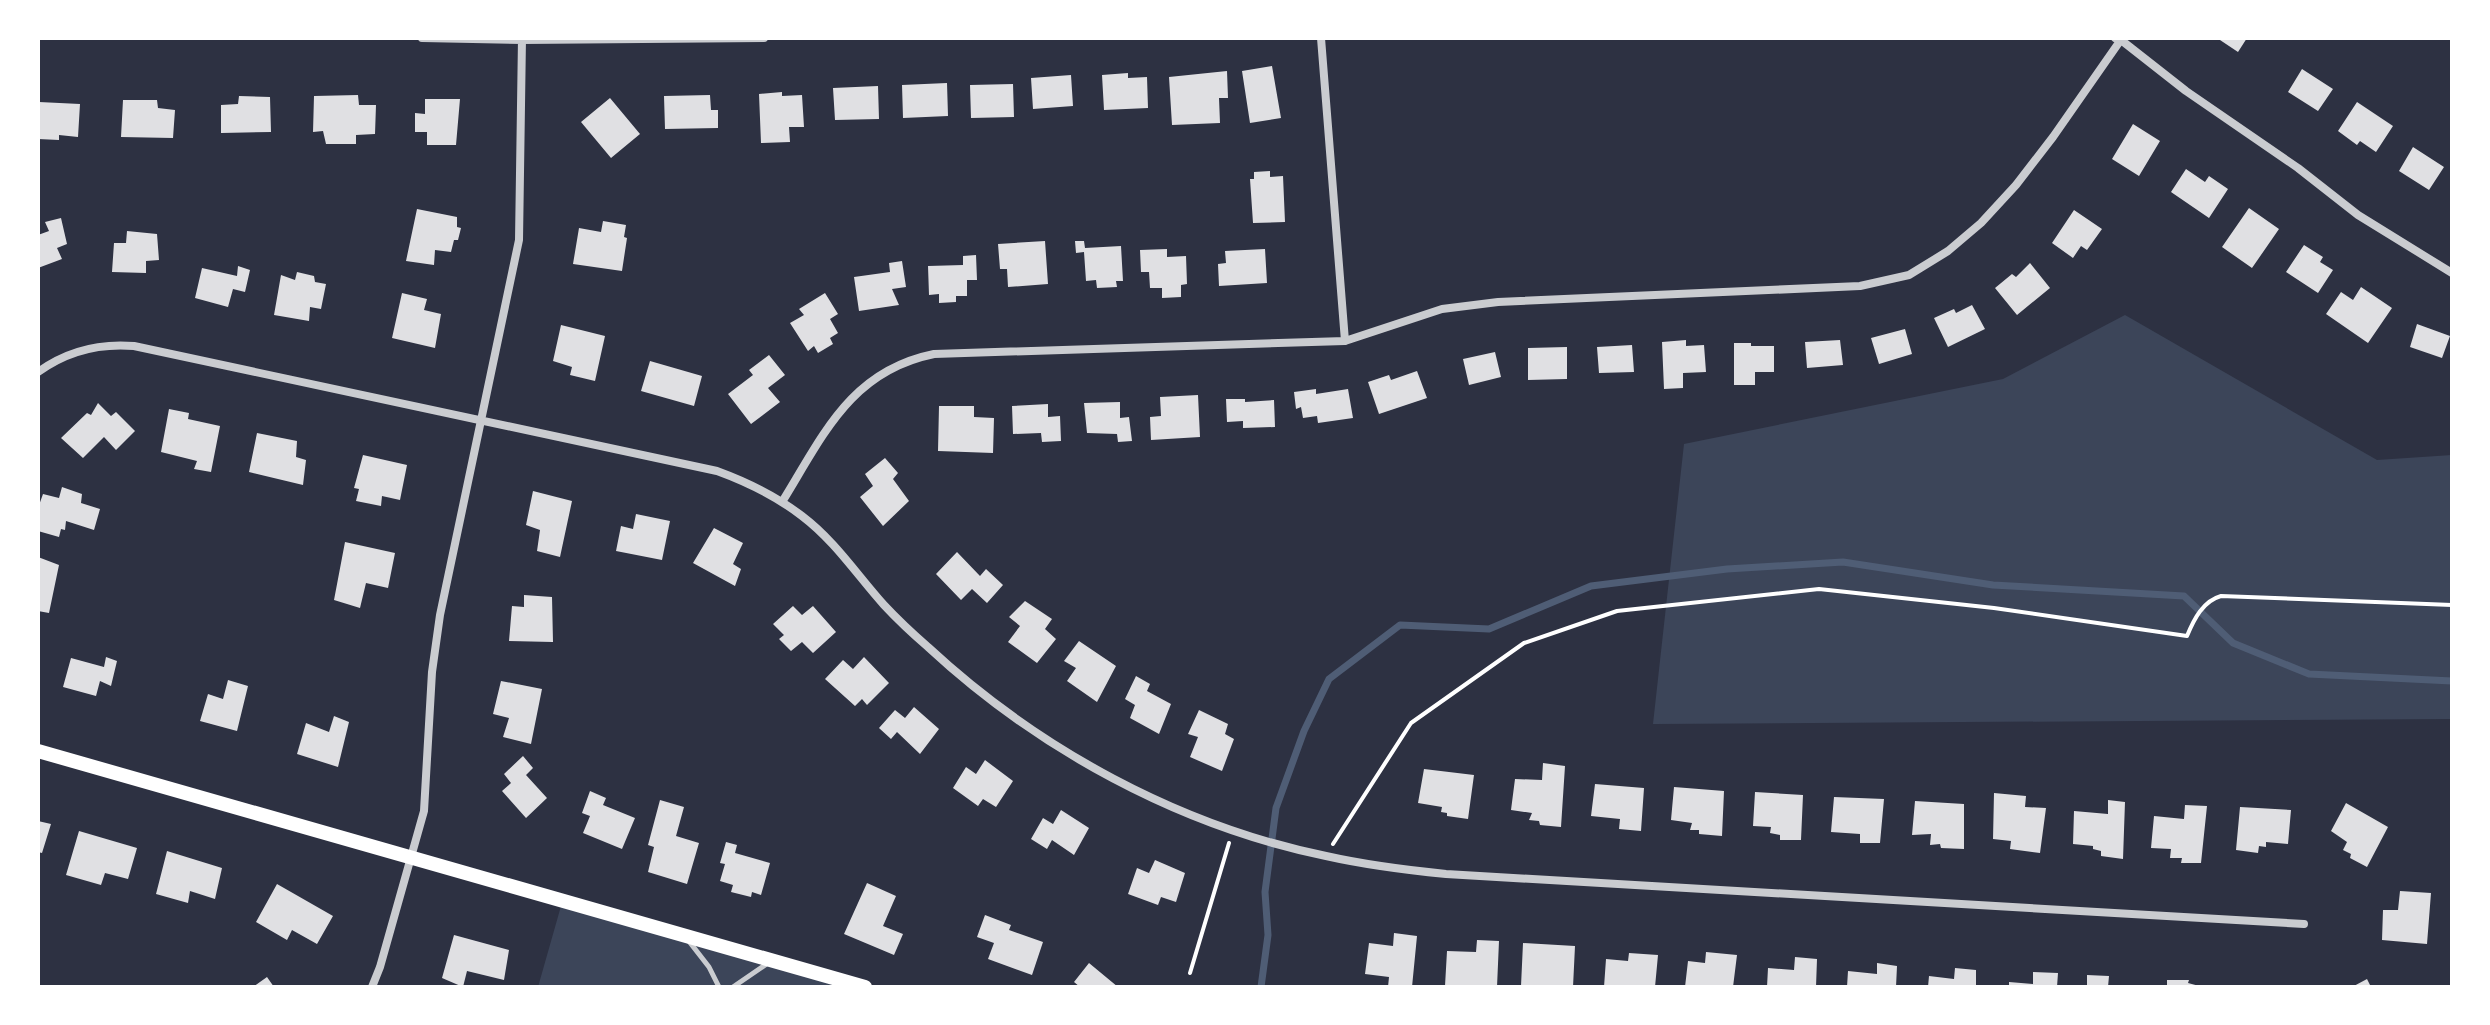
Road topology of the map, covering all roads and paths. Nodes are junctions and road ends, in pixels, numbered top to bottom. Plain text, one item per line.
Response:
1 (422, 38) edge
2 (764, 38) edge
3 (1321, 38) edge
4 (522, 39) edge
5 (2119, 39) edge
6 (2452, 273) edge
7 (1345, 341) junction
8 (38, 372) edge
9 (482, 421) junction
10 (782, 502) junction
11 (2452, 605) edge
12 (38, 751) edge
13 (1233, 829) junction
14 (412, 856) junction
15 (1325, 856) junction
16 (2304, 924) dead end
17 (682, 933) junction
18 (773, 960) junction
19 (1190, 973) dead end
20 (372, 987) edge
21 (719, 987) edge
22 (733, 987) edge
23 (865, 987) edge

1 - 4 street
2 - 4 street
3 - 7 street
4 - 9 street
5 - 6 street
5 - 7 street
7 - 10 street
8 - 9 street
9 - 10 street
9 - 14 street
10 - 13 street
11 - 15 path
12 - 14 main road
13 - 15 street
13 - 19 path
14 - 17 main road
14 - 20 street
15 - 16 street
17 - 18 main road
17 - 21 lane
18 - 22 lane
18 - 23 main road

